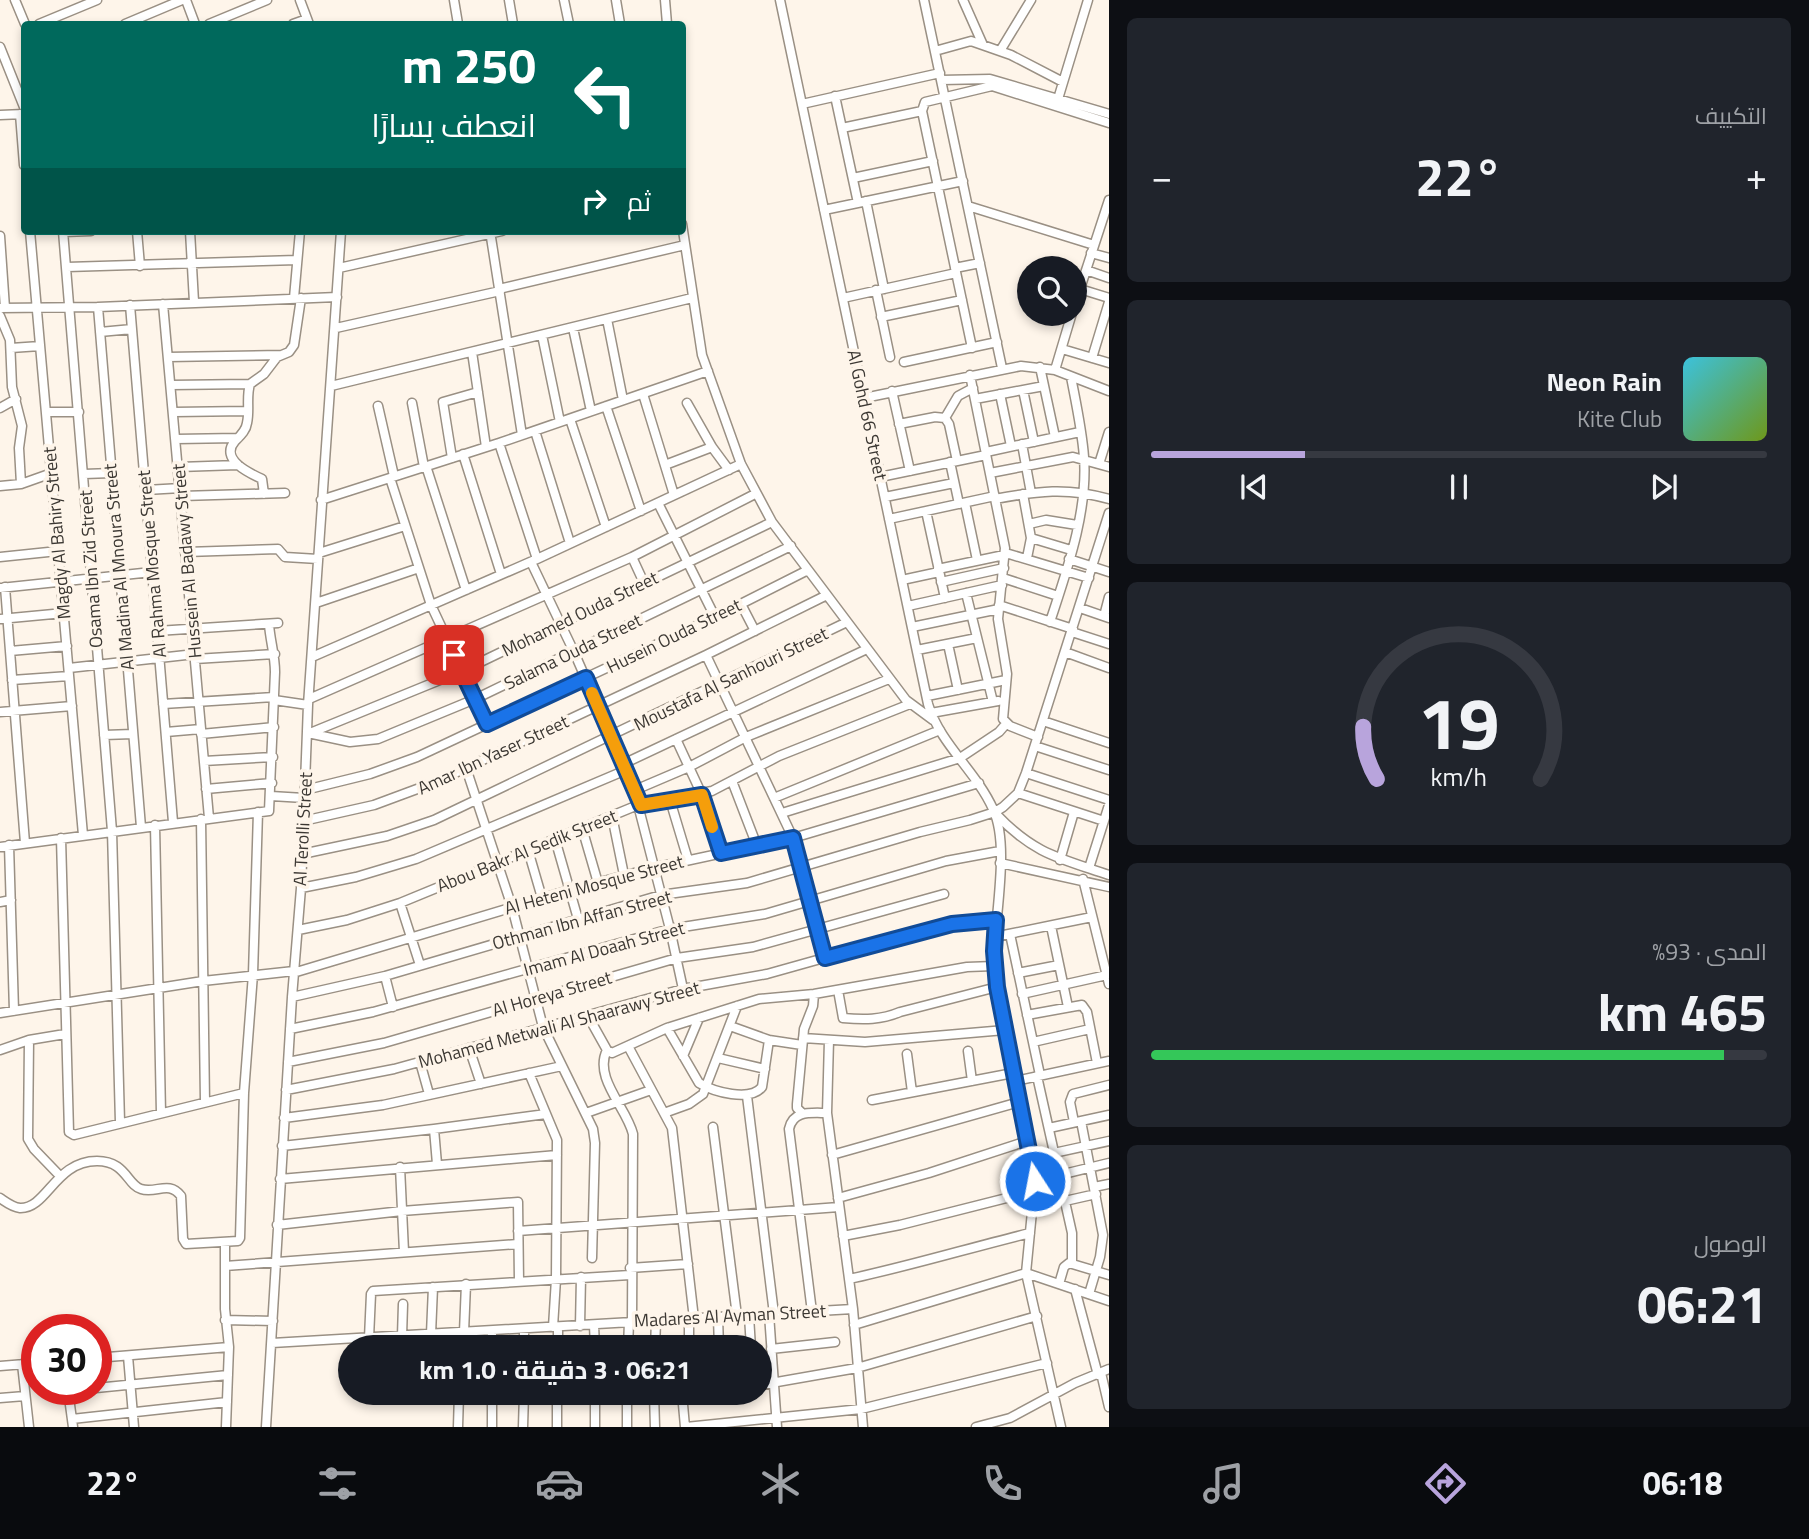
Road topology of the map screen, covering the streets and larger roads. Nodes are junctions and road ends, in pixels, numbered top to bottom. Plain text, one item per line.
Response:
1 (15, 0) edge
2 (97, 0) edge
3 (184, 0) edge
4 (267, 0) edge
5 (300, 0) edge
6 (454, 0) edge
7 (509, 0) edge
8 (564, 0) edge
9 (616, 0) edge
10 (665, 0) edge
11 (780, 0) edge
12 (924, 0) edge
13 (963, 0) edge
14 (1031, 0) edge
15 (1088, 0) edge
16 (24, 21) edge
17 (46, 21) edge
18 (132, 21) edge
19 (194, 21) edge
20 (216, 21) edge
21 (308, 21) edge
22 (458, 21) edge
23 (512, 21) edge
24 (568, 21) edge
25 (620, 21) edge
26 (667, 21) edge
27 (983, 45) junction
28 (0, 47) edge
29 (935, 51) junction
30 (1000, 51) junction
31 (941, 77) junction
32 (1063, 82) junction
33 (835, 96) junction
34 (945, 96) junction
35 (1058, 99) junction
36 (802, 103) junction
37 (21, 106) edge
38 (922, 111) junction
39 (21, 112) edge
40 (1109, 114) edge
41 (0, 115) edge
42 (1109, 123) edge
43 (842, 128) junction
44 (933, 161) junction
45 (853, 178) junction
46 (963, 181) junction
47 (938, 186) junction
48 (1109, 200) edge
49 (862, 202) junction
50 (968, 206) junction
51 (824, 210) junction
52 (30, 235) edge
53 (63, 235) edge
54 (137, 235) edge
55 (190, 235) edge
56 (300, 235) edge
57 (341, 235) edge
58 (477, 235) edge
59 (491, 235) edge
60 (684, 235) edge
61 (0, 236) edge
62 (685, 245) junction
63 (1092, 249) junction
64 (1109, 258) edge
65 (298, 260) junction
66 (980, 263) junction
67 (191, 264) junction
68 (140, 266) junction
69 (1087, 266) edge
70 (67, 267) junction
71 (339, 268) junction
72 (1087, 270) edge
73 (956, 271) junction
74 (1109, 278) edge
75 (500, 290) junction
76 (880, 290) junction
77 (1087, 292) edge
78 (337, 297) junction
79 (298, 298) junction
80 (692, 298) junction
81 (843, 298) junction
82 (962, 300) junction
83 (1109, 300) edge
84 (194, 302) junction
85 (163, 304) junction
86 (130, 305) junction
87 (98, 307) junction
88 (37, 308) junction
89 (71, 308) junction
90 (2, 311) edge
91 (881, 317) junction
92 (607, 319) junction
93 (1069, 326) edge
94 (336, 328) junction
95 (573, 328) junction
96 (132, 329) junction
97 (100, 331) junction
98 (542, 335) junction
99 (997, 342) junction
100 (508, 343) junction
101 (40, 345) junction
102 (11, 348) junction
103 (972, 348) junction
104 (1062, 349) junction
105 (472, 352) junction
106 (281, 355) junction
107 (890, 357) dead end
108 (168, 358) junction
109 (1092, 358) junction
110 (904, 362) dead end
111 (1109, 363) edge
112 (1040, 367) junction
113 (1002, 368) junction
114 (1055, 370) junction
115 (708, 372) junction
116 (970, 375) junction
117 (1072, 377) junction
118 (250, 384) junction
119 (171, 385) junction
120 (331, 386) junction
121 (1044, 386) junction
122 (973, 388) junction
123 (1023, 390) junction
124 (892, 391) junction
125 (1109, 391) edge
126 (478, 392) junction
127 (643, 394) junction
128 (1000, 394) junction
129 (864, 398) junction
130 (16, 399) junction
131 (975, 399) junction
132 (623, 400) junction
133 (412, 403) dead end
134 (687, 403) dead end
135 (378, 406) dead end
136 (606, 406) junction
137 (0, 408) edge
138 (248, 411) junction
139 (591, 411) junction
140 (46, 412) junction
141 (79, 412) junction
142 (174, 412) junction
143 (570, 418) junction
144 (945, 418) junction
145 (560, 422) junction
146 (899, 424) junction
147 (535, 431) junction
148 (1080, 432) junction
149 (1109, 432) edge
150 (522, 435) junction
151 (1055, 437) junction
152 (238, 438) junction
153 (176, 439) junction
154 (1034, 442) junction
155 (499, 443) junction
156 (1021, 444) junction
157 (1011, 446) junction
158 (486, 447) junction
159 (712, 447) junction
160 (986, 453) junction
161 (463, 454) junction
162 (452, 458) junction
163 (1084, 459) junction
164 (953, 462) junction
165 (741, 464) junction
166 (1099, 464) junction
167 (238, 465) junction
168 (665, 465) junction
169 (425, 466) junction
170 (1026, 466) junction
171 (179, 467) junction
172 (1109, 467) edge
173 (729, 470) junction
174 (910, 471) junction
175 (52, 473) junction
176 (112, 473) junction
177 (990, 473) junction
178 (84, 474) junction
179 (392, 477) junction
180 (880, 477) junction
181 (954, 483) junction
182 (21, 484) junction
183 (0, 486) edge
184 (146, 490) junction
185 (1083, 491) junction
186 (181, 492) junction
187 (285, 493) dead end
188 (1027, 493) junction
189 (264, 494) junction
190 (755, 494) junction
191 (674, 495) junction
192 (885, 497) junction
193 (995, 497) junction
194 (1109, 499) edge
195 (321, 500) junction
196 (658, 503) junction
197 (962, 504) junction
198 (641, 511) junction
199 (926, 511) junction
200 (1109, 513) edge
201 (889, 519) junction
202 (772, 522) junction
203 (1028, 524) junction
204 (1077, 525) junction
205 (405, 526) junction
206 (606, 527) junction
207 (674, 536) junction
208 (1031, 538) junction
209 (570, 543) junction
210 (791, 547) junction
211 (58, 551) junction
212 (186, 552) junction
213 (1005, 554) junction
214 (1070, 555) junction
215 (319, 556) junction
216 (0, 557) edge
217 (632, 557) junction
218 (1027, 558) junction
219 (534, 560) junction
220 (977, 560) junction
221 (687, 562) junction
222 (1093, 567) junction
223 (419, 568) junction
224 (1004, 568) junction
225 (808, 570) junction
226 (939, 570) junction
227 (1067, 571) junction
228 (152, 572) junction
229 (1109, 572) edge
230 (120, 575) junction
231 (501, 575) junction
232 (92, 578) junction
233 (1089, 578) junction
234 (902, 580) junction
235 (61, 581) junction
236 (941, 582) junction
237 (1002, 582) junction
238 (644, 583) junction
239 (2, 588) edge
240 (466, 590) junction
241 (701, 590) junction
242 (967, 593) junction
243 (547, 595) junction
244 (827, 595) junction
245 (1058, 596) junction
246 (945, 598) junction
247 (1109, 598) edge
248 (316, 603) junction
249 (741, 604) junction
250 (431, 605) junction
251 (908, 606) junction
252 (999, 607) junction
253 (1080, 608) junction
254 (64, 613) junction
255 (972, 614) junction
256 (715, 617) junction
257 (1106, 617) edge
258 (4, 619) edge
259 (847, 622) junction
260 (1050, 622) junction
261 (561, 624) junction
262 (912, 627) junction
263 (192, 628) junction
264 (1072, 630) junction
265 (157, 631) junction
266 (755, 631) junction
267 (447, 638) junction
268 (977, 638) junction
269 (948, 644) junction
270 (1109, 644) edge
271 (67, 646) junction
272 (867, 649) junction
273 (917, 650) junction
274 (10, 651) junction
275 (574, 652) junction
276 (1065, 652) junction
277 (275, 654) junction
278 (706, 655) junction
279 (195, 657) junction
280 (312, 657) junction
281 (160, 658) junction
282 (127, 662) junction
283 (99, 665) junction
284 (1109, 668) edge
285 (462, 671) junction
286 (69, 672) junction
287 (586, 678) junction
288 (889, 679) junction
289 (12, 680) junction
290 (1006, 680) junction
291 (720, 684) junction
292 (988, 684) junction
293 (958, 690) junction
294 (927, 696) junction
295 (274, 699) junction
296 (475, 699) junction
297 (1004, 700) junction
298 (199, 702) junction
299 (309, 702) junction
300 (993, 702) junction
301 (163, 704) junction
302 (910, 704) junction
303 (72, 706) junction
304 (598, 706) junction
305 (14, 711) junction
306 (0, 712) edge
307 (733, 712) junction
308 (933, 717) junction
309 (1043, 721) junction
310 (487, 724) junction
311 (1006, 724) junction
312 (274, 727) junction
313 (940, 730) junction
314 (166, 732) junction
315 (201, 732) junction
316 (308, 733) junction
317 (133, 734) junction
318 (104, 735) junction
319 (611, 736) junction
320 (746, 737) junction
321 (676, 739) junction
322 (1036, 742) junction
323 (1109, 743) edge
324 (273, 757) junction
325 (960, 758) junction
326 (204, 761) junction
327 (759, 766) junction
328 (624, 767) junction
329 (689, 767) junction
330 (466, 768) junction
331 (1109, 770) edge
332 (1026, 774) junction
333 (732, 781) junction
334 (272, 783) junction
335 (979, 783) junction
336 (206, 789) junction
337 (635, 790) junction
338 (1018, 793) junction
339 (305, 794) junction
340 (702, 795) junction
341 (271, 796) junction
342 (774, 798) junction
343 (477, 800) junction
344 (670, 800) junction
345 (1109, 800) edge
346 (639, 805) junction
347 (1109, 806) edge
348 (995, 812) junction
349 (1074, 812) junction
350 (258, 813) junction
351 (782, 813) junction
352 (612, 816) junction
353 (205, 818) junction
354 (303, 821) junction
355 (1104, 821) junction
356 (173, 822) junction
357 (155, 825) junction
358 (141, 827) junction
359 (582, 828) junction
360 (486, 830) junction
361 (111, 831) junction
362 (83, 835) junction
363 (61, 838) junction
364 (793, 838) junction
365 (555, 839) junction
366 (24, 843) junction
367 (5, 846) edge
368 (757, 846) junction
369 (528, 850) junction
370 (1000, 851) junction
371 (721, 853) junction
372 (302, 854) junction
373 (688, 860) junction
374 (1060, 860) junction
375 (497, 863) junction
376 (1000, 863) junction
377 (1080, 865) junction
378 (653, 867) junction
379 (802, 867) junction
380 (1092, 869) junction
381 (1109, 874) edge
382 (624, 875) junction
383 (1080, 879) junction
384 (1092, 882) junction
385 (598, 883) junction
386 (1109, 887) edge
387 (301, 888) junction
388 (570, 890) junction
389 (944, 894) dead end
390 (661, 895) junction
391 (542, 898) junction
392 (11, 900) junction
393 (811, 901) junction
394 (0, 902) edge
395 (400, 903) junction
396 (512, 907) junction
397 (1092, 917) junction
398 (578, 919) junction
399 (996, 920) junction
400 (1051, 926) junction
401 (670, 929) junction
402 (298, 930) junction
403 (818, 930) junction
404 (1010, 934) junction
405 (411, 937) junction
406 (519, 937) junction
407 (994, 937) junction
408 (12, 953) junction
409 (0, 955) edge
410 (677, 958) junction
411 (825, 958) junction
412 (1059, 964) junction
413 (420, 965) junction
414 (994, 966) junction
415 (527, 969) junction
416 (293, 972) junction
417 (1018, 973) junction
418 (253, 974) junction
419 (385, 975) junction
420 (1108, 980) edge
421 (203, 981) junction
422 (1063, 985) junction
423 (997, 987) junction
424 (158, 988) junction
425 (683, 989) junction
426 (838, 990) junction
427 (117, 994) junction
428 (814, 994) junction
429 (1022, 994) junction
430 (292, 997) junction
431 (534, 998) junction
432 (64, 1003) junction
433 (737, 1006) junction
434 (393, 1007) junction
435 (1068, 1007) junction
436 (14, 1011) junction
437 (0, 1013) edge
438 (1027, 1015) junction
439 (588, 1016) junction
440 (699, 1018) junction
441 (730, 1026) junction
442 (543, 1027) junction
443 (290, 1028) junction
444 (667, 1028) junction
445 (1090, 1029) junction
446 (1005, 1030) junction
447 (65, 1034) junction
448 (29, 1040) junction
449 (769, 1040) junction
450 (830, 1040) junction
451 (802, 1041) junction
452 (1033, 1042) junction
453 (628, 1046) junction
454 (469, 1048) junction
455 (0, 1050) edge
456 (607, 1050) junction
457 (968, 1051) dead end
458 (907, 1054) dead end
459 (683, 1056) junction
460 (718, 1058) junction
461 (288, 1062) junction
462 (420, 1062) junction
463 (1109, 1062) edge
464 (1097, 1063) junction
465 (562, 1066) junction
466 (765, 1069) junction
467 (529, 1073) junction
468 (1039, 1075) junction
469 (1014, 1077) junction
470 (972, 1081) junction
471 (481, 1084) junction
472 (707, 1087) junction
473 (1108, 1087) edge
474 (286, 1090) junction
475 (651, 1090) junction
476 (912, 1092) junction
477 (244, 1093) junction
478 (429, 1094) junction
479 (747, 1096) junction
480 (872, 1100) dead end
481 (619, 1101) junction
482 (205, 1102) junction
483 (1019, 1102) junction
484 (161, 1113) junction
485 (586, 1113) junction
486 (664, 1113) junction
487 (803, 1113) junction
488 (827, 1113) junction
489 (546, 1114) junction
490 (1109, 1115) edge
491 (284, 1118) junction
492 (1077, 1121) junction
493 (120, 1122) junction
494 (713, 1127) dead end
495 (1049, 1128) junction
496 (434, 1129) junction
497 (1027, 1141) junction
498 (1109, 1141) edge
499 (282, 1146) junction
500 (1086, 1146) junction
501 (1054, 1153) junction
502 (556, 1155) junction
503 (832, 1155) junction
504 (1031, 1158) junction
505 (1109, 1163) edge
506 (437, 1164) junction
507 (400, 1167) junction
508 (1090, 1167) junction
509 (1059, 1175) junction
510 (60, 1176) junction
511 (280, 1179) junction
512 (1035, 1181) junction
513 (1109, 1184) edge
514 (1034, 1191) junction
515 (1095, 1191) junction
516 (0, 1198) edge
517 (1065, 1201) junction
518 (838, 1202) junction
519 (800, 1209) junction
520 (402, 1211) junction
521 (762, 1212) junction
522 (724, 1214) junction
523 (682, 1218) junction
524 (631, 1222) junction
525 (1106, 1222) edge
526 (277, 1225) junction
527 (593, 1225) junction
528 (554, 1228) junction
529 (518, 1231) junction
530 (1030, 1233) junction
531 (843, 1236) junction
532 (225, 1243) junction
533 (518, 1244) junction
534 (404, 1252) junction
535 (592, 1258) dead end
536 (1072, 1263) junction
537 (275, 1264) junction
538 (688, 1264) junction
539 (225, 1266) junction
540 (1096, 1271) junction
541 (630, 1272) junction
542 (1026, 1273) junction
543 (1109, 1275) edge
544 (581, 1277) junction
545 (556, 1279) junction
546 (849, 1279) junction
547 (519, 1281) junction
548 (466, 1284) junction
549 (1059, 1284) junction
550 (433, 1287) junction
551 (1075, 1289) junction
552 (1089, 1294) junction
553 (1109, 1300) edge
554 (403, 1304) dead end
555 (853, 1309) junction
556 (812, 1312) junction
557 (771, 1314) junction
558 (737, 1316) junction
559 (749, 1316) junction
560 (1037, 1316) junction
561 (718, 1317) junction
562 (692, 1319) junction
563 (225, 1320) junction
564 (273, 1321) junction
565 (656, 1321) junction
566 (630, 1322) junction
567 (594, 1325) junction
568 (854, 1325) junction
569 (580, 1326) junction
570 (555, 1327) junction
571 (524, 1329) junction
572 (492, 1331) junction
573 (462, 1332) junction
574 (431, 1334) junction
575 (369, 1335) edge
576 (402, 1335) edge
577 (416, 1335) edge
578 (461, 1335) edge
579 (492, 1335) edge
580 (524, 1335) edge
581 (556, 1335) edge
582 (594, 1335) edge
583 (629, 1335) edge
584 (655, 1335) edge
585 (691, 1335) edge
586 (719, 1335) edge
587 (750, 1335) edge
588 (771, 1335) edge
589 (338, 1340) edge
590 (835, 1342) dead end
591 (272, 1343) junction
592 (229, 1347) junction
593 (772, 1349) edge
594 (128, 1356) junction
595 (112, 1357) edge
596 (1047, 1363) junction
597 (21, 1364) edge
598 (0, 1366) edge
599 (857, 1368) junction
600 (1103, 1372) edge
601 (228, 1375) junction
602 (772, 1384) joint
603 (130, 1385) junction
604 (112, 1387) edge
605 (1054, 1395) junction
606 (21, 1396) edge
607 (0, 1398) edge
608 (227, 1402) junction
609 (26, 1405) edge
610 (70, 1405) edge
611 (458, 1405) edge
612 (492, 1405) edge
613 (524, 1405) edge
614 (557, 1405) edge
615 (595, 1405) edge
616 (627, 1405) edge
617 (654, 1405) edge
618 (682, 1405) edge
619 (1109, 1407) edge
620 (861, 1409) junction
621 (132, 1413) junction
622 (776, 1422) edge
623 (1011, 1422) edge
624 (73, 1423) edge
625 (744, 1424) edge
626 (719, 1425) edge
627 (29, 1427) edge
628 (134, 1427) edge
629 (226, 1427) edge
630 (265, 1427) edge
631 (458, 1427) edge
632 (492, 1427) edge
633 (523, 1427) edge
634 (557, 1427) edge
635 (595, 1427) edge
636 (627, 1427) edge
637 (655, 1427) edge
638 (685, 1427) edge
639 (863, 1427) edge
640 (976, 1427) edge
641 (1061, 1427) edge

1 - 16 street
2 - 17 street
3 - 18 street
3 - 19 street
4 - 20 street
5 - 21 street
6 - 22 street
7 - 23 street
8 - 24 street
9 - 25 street
10 - 26 street
11 - 36 street, Al Gohd 66 Street
12 - 29 street
13 - 27 street
14 - 30 street
15 - 32 street
27 - 29 street
27 - 30 street
28 - 37 street
29 - 31 street
30 - 32 street
31 - 33 street
31 - 34 street
31 - 35 street
32 - 35 street
33 - 36 street
33 - 43 street
34 - 38 street
34 - 42 street
34 - 46 street
35 - 40 street
36 - 51 street, Al Gohd 66 Street
38 - 43 street
38 - 44 street
39 - 41 street
43 - 45 street
44 - 45 street
44 - 47 street
45 - 49 street
46 - 47 street
46 - 50 street
47 - 49 street
47 - 73 street
48 - 63 street
49 - 51 street
49 - 76 street
50 - 63 street
50 - 66 street
51 - 81 street, Al Gohd 66 Street
52 - 88 street, Magdy Al Bahiry Street
53 - 70 street, Osama Ibn Zid Street
54 - 68 street
55 - 67 street
56 - 65 street
57 - 71 street, Al Terolli Street
58 - 71 street
59 - 75 street
60 - 62 street
61 - 90 street
62 - 75 street
62 - 80 street
63 - 64 street
63 - 69 street
65 - 67 street
65 - 79 street
66 - 73 street
66 - 99 street
67 - 68 street
67 - 84 street
68 - 70 street
70 - 89 street, Osama Ibn Zid Street
71 - 78 street, Al Terolli Street
72 - 74 street
73 - 76 street
73 - 82 street
75 - 94 street
75 - 100 street
76 - 81 street
76 - 91 street
77 - 83 street
78 - 79 street
78 - 94 street, Al Terolli Street
79 - 84 street
79 - 106 street
80 - 92 street
80 - 115 street
81 - 129 street, Al Gohd 66 Street
82 - 91 street
82 - 103 street
83 - 109 street
84 - 85 street
85 - 86 street
85 - 108 street, Hussein Al Badawy Street
86 - 87 street
86 - 96 street, Al Rahma Mosque Street
87 - 89 street
87 - 97 street, Al Madina Al Mnoura Street
88 - 89 street
88 - 90 street
88 - 101 street, Magdy Al Bahiry Street
89 - 141 street, Osama Ibn Zid Street
90 - 102 street
91 - 107 street
92 - 95 street
92 - 132 street
93 - 104 street
94 - 120 street, Al Terolli Street
95 - 98 street
95 - 139 street
96 - 97 street
96 - 184 street, Al Rahma Mosque Street
97 - 176 street, Al Madina Al Mnoura Street
98 - 100 street
98 - 145 street
99 - 103 street
99 - 113 street
100 - 105 street
100 - 150 street
101 - 102 street
101 - 140 street, Magdy Al Bahiry Street
102 - 130 street
103 - 110 street
104 - 109 street
104 - 114 street
105 - 120 street
105 - 126 street
106 - 108 street
106 - 118 street
108 - 119 street, Hussein Al Badawy Street
109 - 111 street
112 - 113 street
112 - 114 street
112 - 121 street
113 - 116 street
114 - 117 street
115 - 127 street
115 - 165 street
116 - 122 street
116 - 124 street
117 - 125 street
117 - 148 street
118 - 119 street
118 - 138 street
119 - 142 street, Hussein Al Badawy Street
120 - 195 street, Al Terolli Street
121 - 123 street
121 - 151 street
122 - 131 street
122 - 144 street
123 - 128 street
123 - 154 street
124 - 129 street
124 - 146 street
126 - 158 street
126 - 162 street
127 - 132 street
127 - 168 street
128 - 131 street
128 - 157 street
129 - 180 street, Al Gohd 66 Street
130 - 137 street
130 - 182 street
131 - 160 street
132 - 136 street
133 - 169 street
134 - 159 street
135 - 179 street
136 - 139 street
136 - 198 street
138 - 142 street
138 - 152 street
139 - 143 street
140 - 141 street
140 - 175 street, Magdy Al Bahiry Street
141 - 178 street, Osama Ibn Zid Street
142 - 153 street, Hussein Al Badawy Street
143 - 145 street
143 - 206 street
144 - 146 street
144 - 164 street
145 - 147 street
146 - 174 street
147 - 150 street
147 - 209 street
148 - 151 street
148 - 163 street
149 - 166 street
150 - 155 street
151 - 154 street
152 - 153 street
152 - 167 street
153 - 171 street, Hussein Al Badawy Street
154 - 156 street
155 - 158 street
155 - 219 street
156 - 157 street
156 - 170 street
157 - 160 street
158 - 161 street
159 - 168 street
159 - 173 street
160 - 164 street
160 - 177 street
161 - 162 street
161 - 231 street
162 - 169 street
163 - 166 street
163 - 170 street
163 - 185 street
164 - 174 street
164 - 181 street
165 - 173 street
165 - 190 street
166 - 172 street
167 - 171 street
167 - 189 street
168 - 191 street
169 - 179 street
169 - 240 street
170 - 177 street
170 - 188 street
171 - 186 street, Hussein Al Badawy Street
173 - 191 street
174 - 180 street
175 - 182 street
175 - 211 street, Magdy Al Bahiry Street
176 - 178 street
176 - 230 street, Al Madina Al Mnoura Street
177 - 193 street
178 - 232 street, Osama Ibn Zid Street
179 - 195 street
179 - 205 street
180 - 192 street, Al Gohd 66 Street
181 - 192 street
181 - 197 street
182 - 183 street
184 - 186 street
184 - 228 street, Al Rahma Mosque Street
185 - 188 street
185 - 194 street
185 - 204 street
186 - 189 street
186 - 212 street, Hussein Al Badawy Street
187 - 189 street
188 - 193 street
188 - 203 street
190 - 202 street
190 - 207 street
191 - 196 street
192 - 201 street, Al Gohd 66 Street
193 - 197 street
193 - 213 street
195 - 215 street, Al Terolli Street
196 - 198 street
196 - 207 street
197 - 199 street
197 - 220 street
198 - 206 street
199 - 201 street
199 - 226 street
200 - 222 street
201 - 234 street, Al Gohd 66 Street
202 - 210 street
202 - 221 street, Mohamed Ouda Street
203 - 204 street
203 - 208 street
204 - 214 street
205 - 215 street
205 - 223 street
206 - 209 street
207 - 217 street
207 - 221 street
208 - 214 street
208 - 218 street
209 - 219 street
210 - 225 street
210 - 241 street, Salama Ouda Street
211 - 216 street
211 - 235 street, Magdy Al Bahiry Street
212 - 215 street
212 - 263 street, Hussein Al Badawy Street
213 - 218 street
213 - 220 street
213 - 224 street
214 - 222 street
214 - 227 street
215 - 248 street, Al Terolli Street
217 - 238 street
217 - 243 street
218 - 227 street
219 - 231 street
219 - 243 street
220 - 226 street
221 - 238 street, Mohamed Ouda Street
221 - 241 street
222 - 229 street
222 - 233 street
223 - 248 street
223 - 250 street
224 - 236 street
224 - 237 street
225 - 244 street
225 - 249 street, Husein Ouda Street
226 - 234 street
226 - 236 street
227 - 233 street
227 - 245 street
228 - 230 street
228 - 265 street, Al Rahma Mosque Street
230 - 232 street
230 - 282 street, Al Madina Al Mnoura Street
231 - 240 street
232 - 235 street
232 - 283 street, Osama Ibn Zid Street
233 - 253 street
234 - 251 street, Al Gohd 66 Street
235 - 239 street
235 - 254 street, Magdy Al Bahiry Street
236 - 246 street
237 - 242 street
237 - 245 street
237 - 252 street
238 - 261 street, Mohamed Ouda Street
239 - 258 street
240 - 250 street
241 - 256 street
241 - 275 street, Salama Ouda Street
242 - 246 street
242 - 255 street
243 - 261 street
243 - 267 street
244 - 259 street
244 - 266 street, Amar Ibn Yaser Street
245 - 260 street
246 - 251 street
247 - 257 street
248 - 280 street, Al Terolli Street
249 - 256 street, Husein Ouda Street
249 - 266 street
250 - 267 street
250 - 280 street
251 - 262 street, Al Gohd 66 Street
252 - 255 street
252 - 260 street
252 - 290 street
253 - 257 street
253 - 264 street
254 - 258 street
254 - 271 street, Magdy Al Bahiry Street
255 - 262 street
255 - 268 street
256 - 287 street, Husein Ouda Street
258 - 274 street
259 - 272 street
259 - 291 street, Moustafa Al Sanhouri Street
260 - 264 street
261 - 275 street
261 - 285 street, Mohamed Ouda Street
262 - 273 street, Al Gohd 66 Street
263 - 265 street
263 - 277 street
263 - 279 street, Hussein Al Badawy Street
264 - 270 street
264 - 276 street
265 - 281 street, Al Rahma Mosque Street
266 - 278 street, Amar Ibn Yaser Street
267 - 285 street
267 - 299 street
268 - 269 street
268 - 292 street
269 - 273 street
269 - 293 street
271 - 274 street
271 - 286 street, Magdy Al Bahiry Street
272 - 288 street
272 - 307 street
273 - 294 street, Al Gohd 66 Street
274 - 289 street
275 - 287 street
275 - 296 street, Salama Ouda Street
276 - 284 street
276 - 309 street
277 - 279 street
277 - 295 street
278 - 291 street
278 - 304 street, Amar Ibn Yaser Street
279 - 281 street
279 - 298 street, Hussein Al Badawy Street
280 - 299 street, Al Terolli Street
281 - 282 street
281 - 301 street, Al Rahma Mosque Street
282 - 283 street
282 - 317 street, Al Madina Al Mnoura Street
283 - 286 street
283 - 318 street, Osama Ibn Zid Street
285 - 296 street
285 - 316 street, Mohamed Ouda Street
286 - 289 street
286 - 303 street, Magdy Al Bahiry Street
287 - 304 street
287 - 310 street, Husein Ouda Street
288 - 302 street
288 - 320 street
289 - 305 street
290 - 292 street
290 - 297 street
291 - 307 street
291 - 319 street, Moustafa Al Sanhouri Street
292 - 293 street
292 - 300 street
293 - 294 street
294 - 308 street, Al Gohd 66 Street
295 - 298 street
295 - 299 street
295 - 312 street
296 - 310 street
296 - 316 street, Salama Ouda Street
297 - 300 street
297 - 311 street
298 - 301 street
298 - 315 street, Hussein Al Badawy Street
299 - 316 street, Al Terolli Street
300 - 308 street
301 - 314 street, Al Rahma Mosque Street
302 - 308 street
302 - 327 street, Abou Bakr Al Sedik Street
303 - 305 street
303 - 362 street, Magdy Al Bahiry Street
304 - 319 street
304 - 330 street, Amar Ibn Yaser Street
305 - 306 street
305 - 366 street
307 - 320 street
307 - 321 street
308 - 313 street, Al Gohd 66 Street
309 - 322 street
309 - 323 street
310 - 339 street, Husein Ouda Street
311 - 322 street
311 - 325 street
312 - 315 street
312 - 324 street
313 - 325 street, Al Gohd 66 Street
313 - 342 street
314 - 315 street
314 - 356 street, Al Rahma Mosque Street
315 - 326 street, Hussein Al Badawy Street
316 - 339 street, Al Terolli Street
317 - 318 street
317 - 358 street, Al Madina Al Mnoura Street
318 - 361 street, Osama Ibn Zid Street
319 - 328 street
319 - 343 street, Moustafa Al Sanhouri Street
320 - 327 street
320 - 329 street
321 - 328 street
321 - 329 street
322 - 331 street
322 - 332 street
324 - 326 street
324 - 334 street
325 - 335 street, Al Gohd 66 Street
325 - 351 street
326 - 336 street, Hussein Al Badawy Street
327 - 333 street, Abou Bakr Al Sedik Street
327 - 342 street
328 - 337 street
328 - 360 street
329 - 337 street
329 - 340 street
330 - 343 street
330 - 354 street, Amar Ibn Yaser Street
332 - 338 street
332 - 345 street
333 - 340 street, Abou Bakr Al Sedik Street
333 - 368 street
334 - 336 street
334 - 341 street
335 - 348 street, Al Gohd 66 Street
335 - 364 street, Al Heteni Mosque Street
336 - 353 street, Hussein Al Badawy Street
337 - 346 street
338 - 348 street
338 - 349 street
339 - 341 street, Husein Ouda Street
339 - 354 street, Al Terolli Street
340 - 344 street, Abou Bakr Al Sedik Street
340 - 371 street
341 - 350 street
342 - 351 street
343 - 360 street
343 - 372 street, Moustafa Al Sanhouri Street
344 - 346 street, Abou Bakr Al Sedik Street
344 - 373 street
346 - 352 street, Abou Bakr Al Sedik Street
346 - 378 street
347 - 355 street
348 - 370 street
348 - 374 street
348 - 379 street, Othman Ibn Affan Street
349 - 355 street
349 - 374 street
350 - 353 street
350 - 418 street
351 - 364 street
352 - 359 street, Abou Bakr Al Sedik Street
352 - 382 street
353 - 356 street
353 - 421 street
354 - 372 street, Al Terolli Street
355 - 380 street
356 - 357 street
357 - 358 street
357 - 424 street
358 - 361 street
359 - 365 street, Abou Bakr Al Sedik Street
359 - 385 street
360 - 375 street
360 - 387 street
361 - 362 street
361 - 427 street, Osama Ibn Zid Street
362 - 363 street
363 - 366 street
363 - 432 street
364 - 368 street, Al Heteni Mosque Street
364 - 379 street
365 - 369 street, Abou Bakr Al Sedik Street
365 - 388 street
366 - 367 street
367 - 392 street
368 - 371 street, Al Heteni Mosque Street
369 - 375 street, Abou Bakr Al Sedik Street
369 - 391 street
370 - 376 street
370 - 393 street, Imam Al Doaah Street
371 - 373 street, Al Heteni Mosque Street
372 - 387 street, Al Terolli Street
373 - 378 street, Al Heteni Mosque Street
374 - 377 street
375 - 395 street, Abou Bakr Al Sedik Street
375 - 396 street
376 - 383 street
376 - 399 street
377 - 380 street
377 - 383 street
378 - 382 street, Al Heteni Mosque Street
378 - 390 street
379 - 390 street, Othman Ibn Affan Street
379 - 393 street
380 - 381 street
380 - 384 street
382 - 385 street, Al Heteni Mosque Street
383 - 384 street
383 - 397 street
384 - 386 street
385 - 388 street, Al Heteni Mosque Street
387 - 402 street, Al Terolli Street
388 - 391 street, Al Heteni Mosque Street
388 - 398 street
389 - 403 street, Al Horeya Street
390 - 398 street, Othman Ibn Affan Street
390 - 401 street
391 - 396 street, Al Heteni Mosque Street
392 - 394 street
392 - 408 street
393 - 401 street, Imam Al Doaah Street
393 - 403 street
395 - 402 street, Abou Bakr Al Sedik Street
395 - 405 street
396 - 405 street, Al Heteni Mosque Street
396 - 406 street
397 - 400 street
397 - 420 street
398 - 406 street, Othman Ibn Affan Street
399 - 407 street
399 - 411 street, Mohamed Metwali Al Shaarawy Street
400 - 404 street
400 - 412 street
401 - 410 street
401 - 415 street, Imam Al Doaah Street
402 - 416 street, Al Terolli Street
403 - 410 street, Al Horeya Street
403 - 411 street
404 - 407 street
404 - 417 street
405 - 413 street
405 - 416 street, Al Heteni Mosque Street
406 - 413 street, Othman Ibn Affan Street
406 - 415 street
407 - 414 street
408 - 409 street
408 - 436 street
410 - 425 street
410 - 431 street, Al Horeya Street
411 - 425 street, Mohamed Metwali Al Shaarawy Street
412 - 417 street
412 - 422 street
413 - 419 street, Othman Ibn Affan Street
414 - 423 street
414 - 426 street
415 - 431 street
415 - 434 street, Imam Al Doaah Street
416 - 418 street, Al Heteni Mosque Street
416 - 430 street, Al Terolli Street
417 - 429 street
418 - 421 street, Al Heteni Mosque Street
418 - 477 street
419 - 430 street, Othman Ibn Affan Street
419 - 434 street
420 - 422 street
421 - 424 street, Al Heteni Mosque Street
421 - 482 street
422 - 429 street
422 - 435 street
423 - 426 street
423 - 446 street
424 - 427 street, Al Heteni Mosque Street
424 - 484 street
425 - 439 street, Mohamed Metwali Al Shaarawy Street
426 - 428 street
427 - 432 street, Al Heteni Mosque Street
427 - 493 street, Osama Ibn Zid Street
428 - 433 street
428 - 451 street
429 - 438 street
430 - 443 street, Al Terolli Street
431 - 442 street
431 - 461 street, Al Horeya Street
432 - 436 street, Al Heteni Mosque Street
432 - 447 street
433 - 440 street
433 - 441 street
434 - 443 street, Imam Al Doaah Street
435 - 438 street
435 - 445 street
436 - 437 street, Al Heteni Mosque Street
438 - 452 street
439 - 442 street, Mohamed Metwali Al Shaarawy Street
439 - 456 street
440 - 444 street
440 - 459 street
441 - 449 street
441 - 460 street
442 - 454 street, Mohamed Metwali Al Shaarawy Street
442 - 465 street
443 - 461 street, Al Terolli Street
444 - 453 street
444 - 459 street
445 - 452 street
445 - 464 street
446 - 450 street
446 - 469 street
447 - 448 street
447 - 493 street
448 - 455 street
448 - 510 street
449 - 451 street
449 - 466 street
450 - 451 street
450 - 488 street
451 - 487 street
452 - 468 street
453 - 456 street
453 - 475 street
454 - 462 street, Mohamed Metwali Al Shaarawy Street
454 - 471 street
456 - 481 street
457 - 470 street
458 - 476 street
459 - 472 street
460 - 466 street
460 - 472 street
461 - 474 street, Al Terolli Street
462 - 474 street, Mohamed Metwali Al Shaarawy Street
462 - 478 street
463 - 464 street
464 - 468 street
465 - 467 street
465 - 485 street
466 - 479 street
467 - 471 street
467 - 489 street
468 - 469 street
468 - 495 street
469 - 470 street
469 - 483 street
470 - 476 street
471 - 478 street
472 - 479 street
472 - 486 street
473 - 492 street
474 - 491 street, Al Terolli Street
475 - 481 street
475 - 486 street
476 - 480 street
477 - 482 street
477 - 532 street
478 - 491 street
479 - 521 street
481 - 485 street
481 - 524 street
482 - 484 street
483 - 497 street
483 - 503 street
484 - 493 street
485 - 527 street
486 - 523 street
487 - 488 street
487 - 519 street
488 - 503 street
489 - 496 street
489 - 502 street
490 - 492 street
491 - 499 street, Al Terolli Street
492 - 495 street
492 - 500 street
494 - 522 street
495 - 501 street
496 - 499 street
496 - 506 street
497 - 504 street
497 - 518 street
498 - 500 street
499 - 511 street, Al Terolli Street
500 - 501 street
500 - 508 street
501 - 504 street
501 - 509 street
502 - 506 street
502 - 528 street
503 - 518 street
504 - 512 street
505 - 508 street
506 - 507 street
507 - 511 street
507 - 520 street
508 - 509 street
508 - 515 street
509 - 512 street
509 - 517 street
510 - 516 street
510 - 532 street
511 - 526 street, Al Terolli Street
512 - 514 street
513 - 515 street
514 - 530 street
514 - 531 street
515 - 517 street
515 - 525 street
517 - 536 street
518 - 519 street
518 - 531 street
519 - 521 street
519 - 556 street
520 - 526 street
520 - 529 street
520 - 534 street
521 - 522 street
521 - 557 street
522 - 523 street
522 - 558 street
523 - 524 street
523 - 538 street
524 - 527 street
524 - 541 street
525 - 540 street
526 - 537 street, Al Terolli Street
527 - 528 street
527 - 535 street
528 - 529 street
528 - 545 street
529 - 533 street
530 - 542 street
530 - 546 street
531 - 546 street
532 - 539 street
533 - 534 street
533 - 547 street
534 - 537 street
536 - 540 street
536 - 549 street
537 - 539 street
537 - 564 street, Al Terolli Street
538 - 541 street
538 - 562 street
539 - 563 street
540 - 543 street
540 - 552 street
541 - 544 street
541 - 566 street
542 - 549 street
542 - 560 street
542 - 568 street
544 - 545 street
544 - 569 street
545 - 547 street
545 - 570 street
546 - 555 street
547 - 548 street
548 - 550 street
548 - 573 street
549 - 551 street
550 - 574 street
550 - 575 street
551 - 552 street
551 - 600 street
552 - 553 street
554 - 576 street
555 - 556 street, Madares Al Ayman Street
555 - 568 street
556 - 557 street, Madares Al Ayman Street
557 - 559 street, Madares Al Ayman Street
557 - 588 street
558 - 559 street, Madares Al Ayman Street
558 - 561 street, Madares Al Ayman Street
559 - 587 street
560 - 596 street
560 - 599 street
561 - 562 street, Madares Al Ayman Street
561 - 586 street
562 - 565 street, Madares Al Ayman Street
562 - 585 street
563 - 564 street
563 - 592 street
564 - 591 street, Al Terolli Street
565 - 566 street, Madares Al Ayman Street
565 - 584 street
566 - 567 street, Madares Al Ayman Street
566 - 583 street
567 - 569 street, Madares Al Ayman Street
567 - 582 street
568 - 599 street
569 - 570 street, Madares Al Ayman Street
570 - 571 street, Madares Al Ayman Street
570 - 581 street
571 - 572 street, Madares Al Ayman Street
571 - 580 street
572 - 573 street, Madares Al Ayman Street
572 - 579 street
573 - 574 street, Madares Al Ayman Street
573 - 578 street
574 - 577 street, Madares Al Ayman Street
589 - 591 street, Madares Al Ayman Street
590 - 593 street
591 - 630 street, Al Terolli Street
592 - 594 street
592 - 601 street
594 - 595 street
594 - 603 street
596 - 605 street
596 - 620 street
597 - 598 street
599 - 602 street
599 - 620 street
600 - 605 street
600 - 619 street
601 - 603 street
601 - 608 street
602 - 622 street
603 - 604 street
603 - 621 street
605 - 623 street
605 - 641 street
606 - 607 street
608 - 621 street
608 - 629 street
609 - 627 street
610 - 624 street
611 - 631 street
612 - 632 street
613 - 633 street
614 - 634 street
615 - 635 street
616 - 636 street
617 - 637 street
618 - 638 street
620 - 622 street
620 - 639 street
621 - 624 street
621 - 628 street
622 - 625 street
623 - 640 street
625 - 626 street
626 - 638 street

